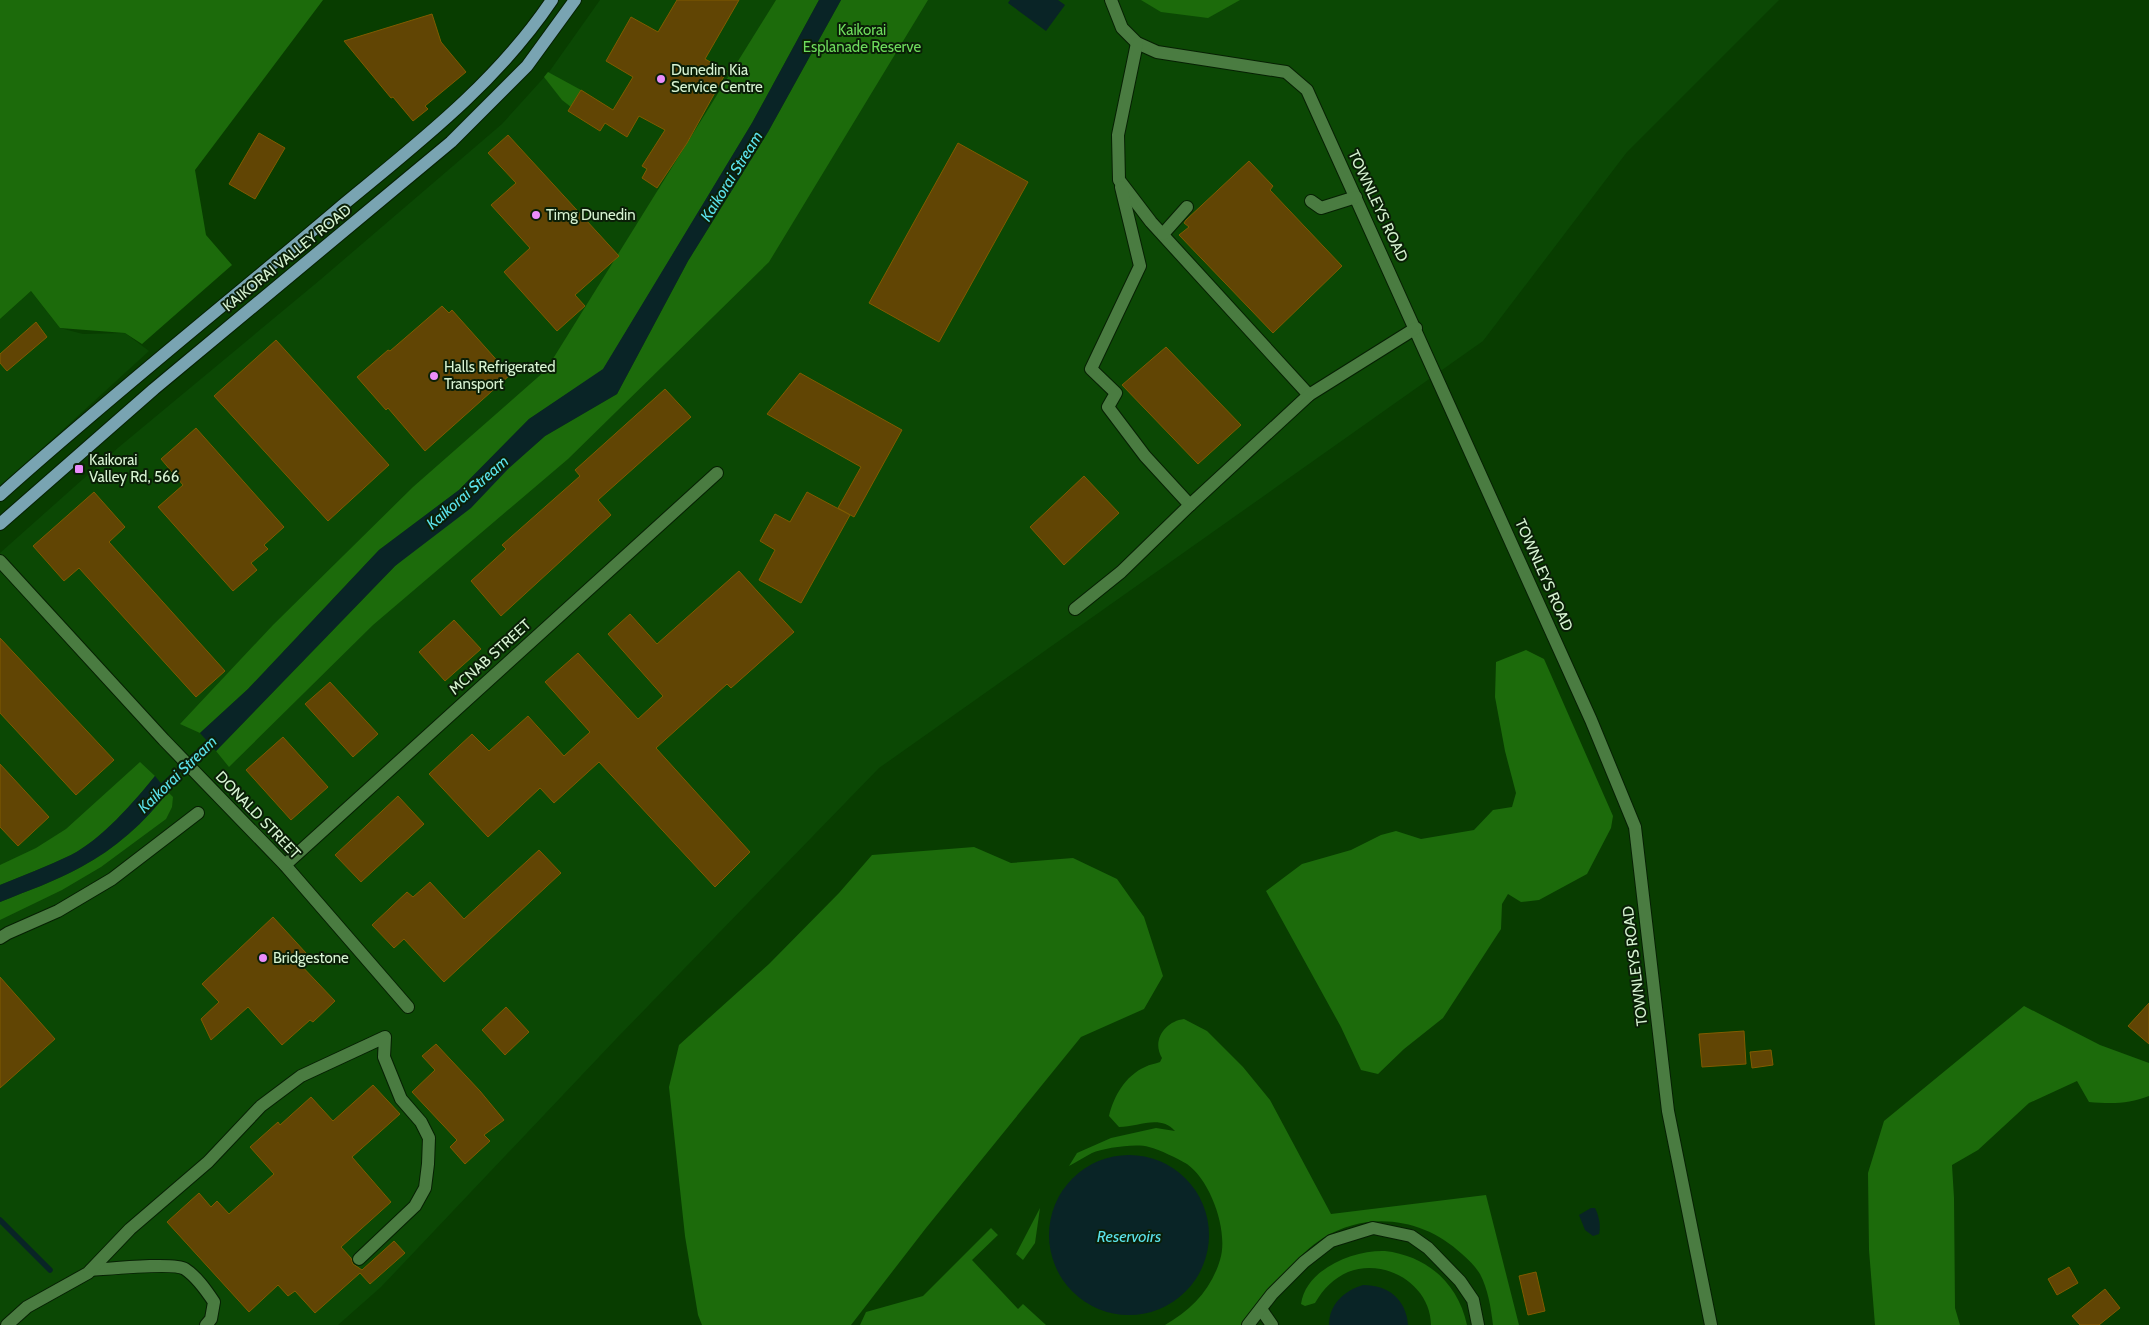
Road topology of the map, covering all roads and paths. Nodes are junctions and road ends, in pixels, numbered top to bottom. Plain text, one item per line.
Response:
1 (552, 0) edge
2 (575, 0) edge
3 (1111, 0) edge
4 (1137, 43) junction
5 (1119, 180) junction
6 (1356, 197) junction
7 (1311, 201) dead end
8 (1187, 207) dead end
9 (1163, 234) junction
10 (1416, 328) junction
11 (1310, 395) junction
12 (717, 473) dead end
13 (0, 495) edge
14 (1190, 505) junction
15 (0, 524) edge
16 (0, 561) edge
17 (1075, 609) dead end
18 (198, 813) dead end
19 (285, 865) junction
20 (0, 938) edge
21 (408, 1007) dead end
22 (359, 1259) dead end
23 (91, 1270) junction
24 (1261, 1309) junction
25 (7, 1325) edge
26 (206, 1325) edge
27 (1248, 1325) edge
28 (1272, 1325) edge
29 (1478, 1325) edge
30 (1711, 1325) edge

1 - 13 main road, KAIKORAI VALLEY ROAD
2 - 15 main road, KAIKORAI VALLEY ROAD
3 - 4 street, TOWNLEYS ROAD
4 - 5 street
4 - 6 street, TOWNLEYS ROAD
5 - 9 street
5 - 14 street
6 - 7 street
6 - 10 street, TOWNLEYS ROAD
8 - 9 street
9 - 11 street
10 - 11 street
10 - 30 street, TOWNLEYS ROAD
11 - 14 street
12 - 19 street, MCNAB STREET
14 - 17 street
16 - 19 street, DONALD STREET
18 - 20 street
19 - 21 street, DONALD STREET
22 - 23 street
23 - 25 street
23 - 26 street
24 - 27 street
24 - 28 street
24 - 29 street

